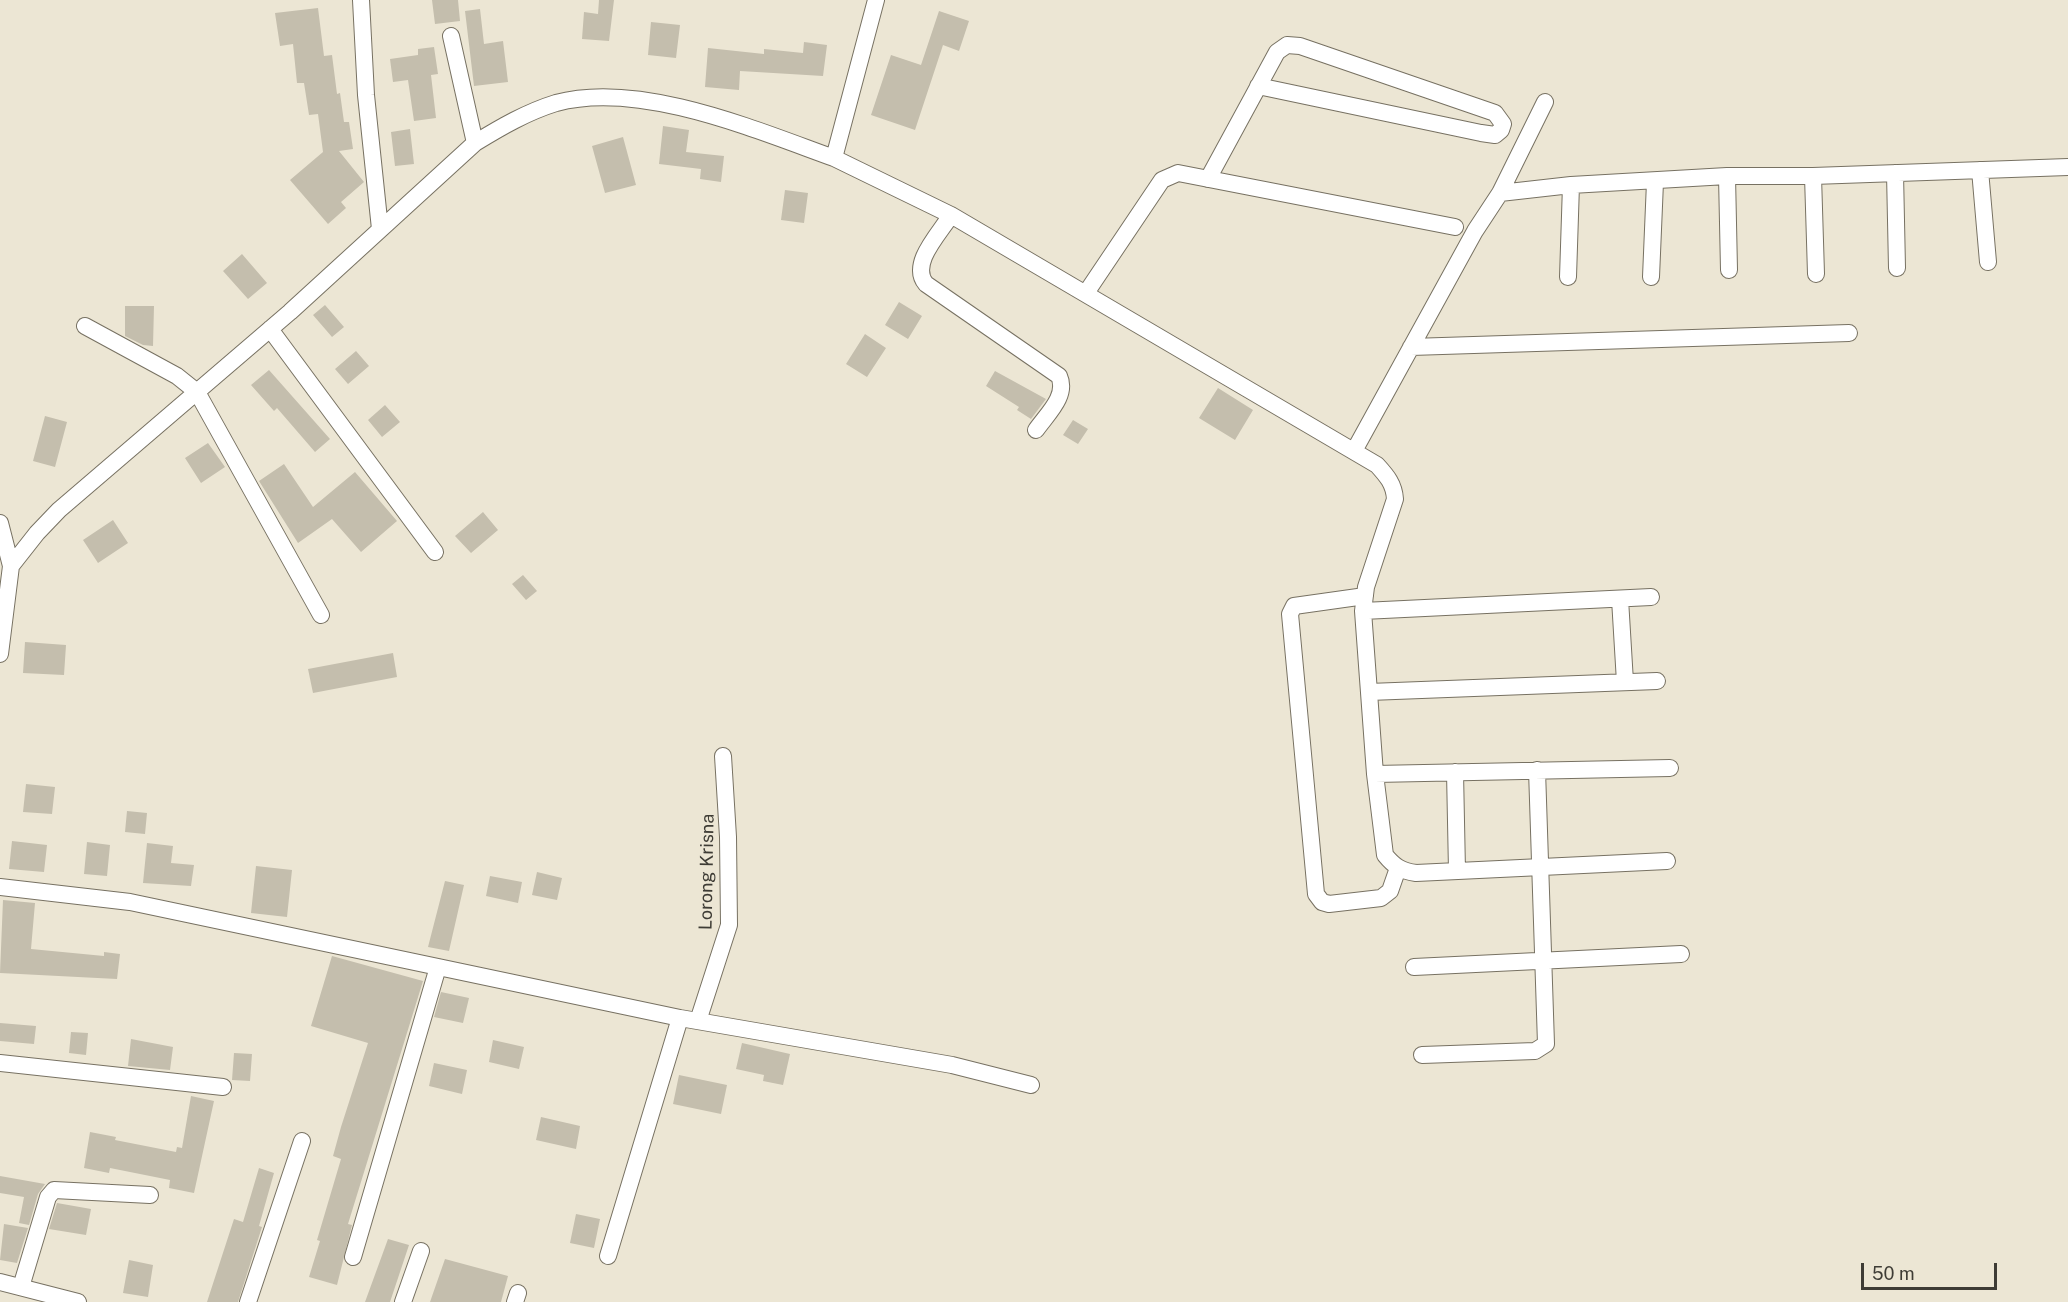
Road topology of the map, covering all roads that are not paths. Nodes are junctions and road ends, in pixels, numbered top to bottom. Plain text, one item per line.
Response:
1 (361, 0) edge
2 (876, 0) edge
3 (451, 36) dead end
4 (1258, 86) junction
5 (1545, 102) dead end
6 (475, 143) junction
7 (834, 158) junction
8 (2068, 166) edge
9 (1980, 170) junction
10 (1895, 173) junction
11 (1727, 176) junction
12 (1813, 176) junction
13 (1208, 179) junction
14 (1655, 182) junction
15 (1571, 185) junction
16 (1500, 193) junction
17 (951, 215) junction
18 (1455, 227) dead end
19 (380, 229) junction
20 (1988, 262) dead end
21 (1897, 268) dead end
22 (1729, 270) dead end
23 (1816, 274) dead end
24 (1568, 277) dead end
25 (1651, 277) dead end
26 (1086, 293) junction
27 (85, 326) dead end
28 (270, 329) junction
29 (1849, 333) dead end
30 (1411, 347) junction
31 (197, 392) junction
32 (1036, 430) dead end
33 (1354, 451) junction
34 (0, 523) edge
35 (435, 552) dead end
36 (11, 567) junction
37 (1651, 597) dead end
38 (1620, 599) junction
39 (1364, 603) junction
40 (321, 615) dead end
41 (0, 654) edge
42 (1657, 681) dead end
43 (1625, 682) junction
44 (1369, 692) junction
45 (723, 756) dead end
46 (1670, 768) dead end
47 (1538, 770) junction
48 (1455, 772) junction
49 (1375, 774) junction
50 (1667, 861) dead end
51 (1541, 867) junction
52 (1398, 868) junction
53 (1457, 871) junction
54 (0, 886) edge
55 (1681, 954) dead end
56 (1544, 960) junction
57 (1414, 967) dead end
58 (438, 968) junction
59 (680, 1018) junction
60 (698, 1021) junction
61 (1422, 1055) dead end
62 (0, 1063) edge
63 (1030, 1085) dead end
64 (223, 1087) dead end
65 (302, 1142) dead end
66 (150, 1195) dead end
67 (421, 1251) dead end
68 (608, 1256) dead end
69 (353, 1257) dead end
70 (0, 1282) edge
71 (21, 1287) junction
72 (78, 1302) edge
73 (248, 1302) edge
74 (403, 1302) edge

1 - 19 street
2 - 7 street
3 - 6 street
4 - 4 street
4 - 13 street
5 - 16 street
6 - 7 street
6 - 19 street
7 - 17 street
8 - 9 street
9 - 10 street
9 - 20 street
10 - 12 street
10 - 21 street
11 - 12 street
11 - 14 street
11 - 22 street
12 - 23 street
13 - 18 street
13 - 26 street
14 - 15 street
14 - 25 street
15 - 16 street
15 - 24 street
16 - 30 street
17 - 26 street
17 - 32 street
19 - 28 street
26 - 33 street
27 - 31 street
28 - 31 street
28 - 35 street
29 - 30 street
30 - 33 street
31 - 36 street
31 - 40 street
33 - 39 street
34 - 36 street
36 - 41 street
37 - 38 street
38 - 39 street
38 - 43 street
39 - 44 street
39 - 52 street
42 - 43 street
43 - 44 street
44 - 49 street
45 - 60 street, Lorong Krisna
46 - 47 street
47 - 48 street
47 - 51 street
48 - 49 street
48 - 53 street
49 - 52 street
50 - 51 street
51 - 53 street
51 - 56 street
52 - 53 street
54 - 58 street
55 - 56 street
56 - 57 street
56 - 61 street
58 - 59 street
58 - 69 street
59 - 60 street
59 - 68 street
60 - 63 street
62 - 64 street
65 - 73 street
66 - 71 street
67 - 74 street
70 - 71 street
71 - 72 street

